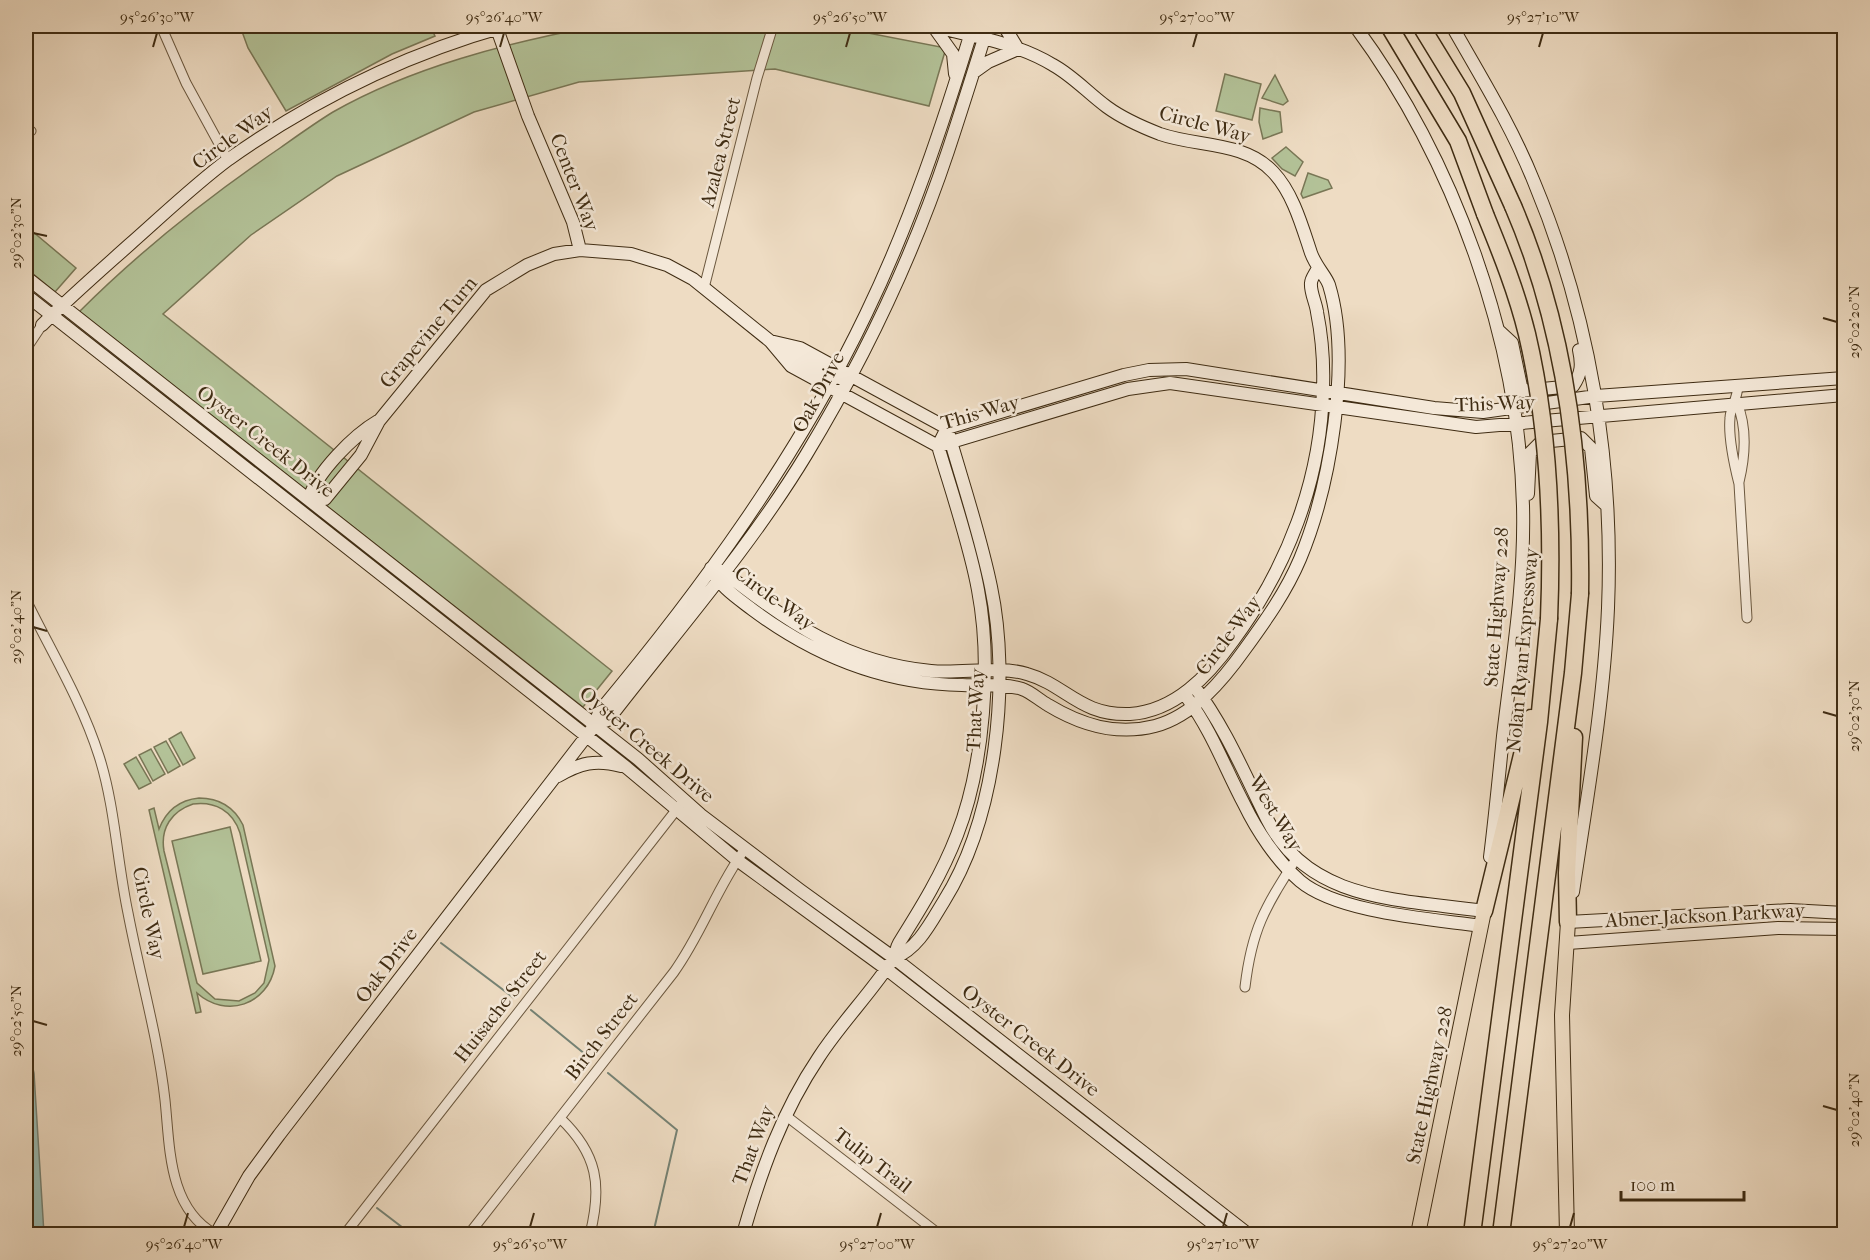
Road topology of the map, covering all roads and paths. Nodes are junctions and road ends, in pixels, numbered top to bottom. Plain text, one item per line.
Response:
1 (161, 26) edge
2 (500, 26) edge
3 (773, 26) edge
4 (933, 26) edge
5 (988, 26) edge
6 (1004, 26) edge
7 (1355, 26) edge
8 (1375, 26) edge
9 (1389, 26) edge
10 (1421, 26) edge
11 (1430, 26) edge
12 (1452, 26) edge
13 (972, 31) edge
14 (984, 40) junction
15 (1018, 49) junction
16 (1418, 71) junction
17 (974, 72) junction
18 (956, 81) junction
19 (1461, 93) junction
20 (228, 160) junction
21 (579, 250) junction
22 (1317, 270) junction
23 (26, 277) edge
24 (704, 288) junction
25 (26, 295) edge
26 (62, 306) junction
27 (47, 321) junction
28 (1581, 328) junction
29 (1498, 330) junction
30 (770, 341) junction
31 (26, 349) edge
32 (850, 374) junction
33 (833, 377) junction
34 (1845, 378) edge
35 (1738, 387) junction
36 (1323, 391) junction
37 (840, 393) junction
38 (1337, 393) junction
39 (1845, 395) edge
40 (1596, 396) junction
41 (1737, 403) junction
42 (1322, 405) junction
43 (1335, 407) junction
44 (1513, 407) junction
45 (1599, 415) junction
46 (1516, 425) junction
47 (947, 428) junction
48 (951, 441) junction
49 (938, 446) junction
50 (309, 500) junction
51 (1523, 504) junction
52 (1606, 505) junction
53 (711, 568) junction
54 (721, 576) junction
55 (26, 600) edge
56 (1747, 618) dead end
57 (1544, 665) junction
58 (998, 671) junction
59 (985, 672) junction
60 (1573, 673) junction
61 (985, 686) junction
62 (998, 687) junction
63 (1189, 690) junction
64 (1198, 701) junction
65 (595, 725) junction
66 (586, 735) junction
67 (627, 768) junction
68 (555, 778) junction
69 (680, 805) junction
70 (1263, 825) junction
71 (745, 849) junction
72 (1296, 859) junction
73 (737, 860) junction
74 (1289, 870) junction
75 (936, 883) junction
76 (954, 885) junction
77 (1346, 889) junction
78 (1341, 901) junction
79 (1424, 903) junction
80 (1776, 911) junction
81 (1845, 913) edge
82 (1421, 916) junction
83 (1483, 919) junction
84 (1600, 921) junction
85 (1568, 922) junction
86 (1778, 928) junction
87 (1845, 929) edge
88 (1602, 940) junction
89 (1568, 943) junction
90 (894, 958) junction
91 (885, 968) junction
92 (1245, 987) dead end
93 (785, 1114) junction
94 (560, 1118) junction
95 (215, 1234) edge
96 (345, 1234) edge
97 (469, 1234) edge
98 (590, 1234) edge
99 (743, 1234) edge
100 (939, 1234) edge
101 (1226, 1234) edge
102 (1248, 1234) edge
103 (1418, 1234) edge
104 (1472, 1234) edge
105 (1501, 1234) edge
106 (1566, 1234) edge

1 - 20 street
2 - 20 street, Circle Way
2 - 21 street, Center Way
3 - 24 street, Azalea Street
4 - 13 street, Circle Way
4 - 18 street
5 - 14 street, Oak Drive
6 - 15 street
7 - 29 street, State Highway 228
8 - 16 highway
9 - 16 highway, Nolan Ryan Expressway
10 - 19 highway
11 - 19 highway
12 - 28 street
13 - 14 street, Circle Way
13 - 18 street, Oak Drive
14 - 15 street, Circle Way
14 - 17 street, Oak Drive
15 - 17 street
15 - 22 street, Circle Way
16 - 57 highway, Nolan Ryan Expressway, bridge
17 - 32 street, Oak Drive
18 - 33 street, Oak Drive
19 - 60 highway, bridge
20 - 26 street, Circle Way
21 - 24 street, Center Way
21 - 50 street, Grapevine Turn
22 - 36 street, Circle Way
22 - 38 street, Circle Way
23 - 26 street, Oyster Creek Drive
24 - 30 street, Center Way
25 - 27 street, Oyster Creek Drive
26 - 27 street, Circle Way
26 - 50 street, Oyster Creek Drive
27 - 31 street, Circle Way
27 - 66 street, Oyster Creek Drive
28 - 29 street
28 - 40 street
29 - 44 street, State Highway 228
30 - 33 street, Center Way
30 - 33 street, Center Way
32 - 33 street, Center Way
32 - 37 street, Oak Drive
32 - 47 street, Center Way
33 - 37 street, Center Way
33 - 53 street, Oak Drive
34 - 35 street, This Way
35 - 40 street, This Way
35 - 41 street
36 - 38 street, This Way
36 - 42 street, Circle Way
36 - 47 street, This Way
37 - 49 street, Center Way
37 - 54 street, Oak Drive
38 - 43 street, Circle Way
38 - 44 street, This Way
39 - 41 street, This Way
40 - 44 street, This Way
40 - 45 street
41 - 45 street, This Way
41 - 56 street
42 - 43 street, This Way
42 - 48 street, This Way
42 - 63 street, Circle Way
43 - 46 street, This Way
43 - 64 street, Circle Way
44 - 46 street, State Highway 228
45 - 46 street, This Way
45 - 52 street
46 - 51 street, State Highway 228
47 - 48 street
47 - 49 street, This Way
48 - 49 street, This Way
48 - 58 street, That Way
49 - 59 street, That Way
50 - 65 street, Oyster Creek Drive
51 - 52 street
51 - 83 street, State Highway 228
52 - 85 street
53 - 54 street, Circle Way
53 - 65 street, Oak Drive
54 - 59 street, Circle Way
54 - 61 street, Circle Way
54 - 65 street, Oak Drive
55 - 95 street, Circle Way
57 - 83 highway
57 - 104 highway, Nolan Ryan Expressway
58 - 59 street, Circle Way
58 - 62 street, That Way
58 - 63 street, Circle Way
59 - 61 street, That Way
60 - 85 highway
60 - 105 highway
61 - 62 street, Circle Way
61 - 75 street, That Way
62 - 64 street, Circle Way
62 - 76 street, That Way
63 - 64 street, West Way
64 - 70 street, West Way
65 - 66 street, Oak Drive
65 - 69 street, Oyster Creek Drive
66 - 67 street, Oyster Creek Drive
66 - 68 street, Oak Drive
67 - 68 street
67 - 69 street, Oyster Creek Drive
68 - 95 street, Oak Drive
69 - 71 street, Oyster Creek Drive
69 - 73 street, Oyster Creek Drive
69 - 96 street, Huisache Street
70 - 72 street, West Way
70 - 74 street, West Way
71 - 73 street, Birch Street
71 - 90 street, Oyster Creek Drive
72 - 74 street
72 - 77 street, West Way
73 - 91 street, Oyster Creek Drive
73 - 94 street, Birch Street
74 - 78 street, West Way
74 - 92 street
75 - 76 street
75 - 90 street, That Way
76 - 90 street, That Way
77 - 78 street
77 - 79 street, West Way
78 - 82 street, West Way
79 - 82 street
79 - 83 street, West Way
80 - 81 street, Abner Jackson Parkway
80 - 84 street, Abner Jackson Parkway
80 - 86 street
82 - 83 street, West Way
83 - 103 main road, State Highway 228
84 - 85 street, Abner Jackson Parkway
84 - 88 street
85 - 89 main road
86 - 87 street, Abner Jackson Parkway
86 - 88 street, Abner Jackson Parkway
88 - 89 street, Abner Jackson Parkway
89 - 106 main road
90 - 91 street, That Way
90 - 102 street, Oyster Creek Drive
91 - 93 street, That Way
91 - 101 street, Oyster Creek Drive
93 - 99 street, That Way
93 - 100 street, Tulip Trail
94 - 97 street, Birch Street
94 - 98 street

